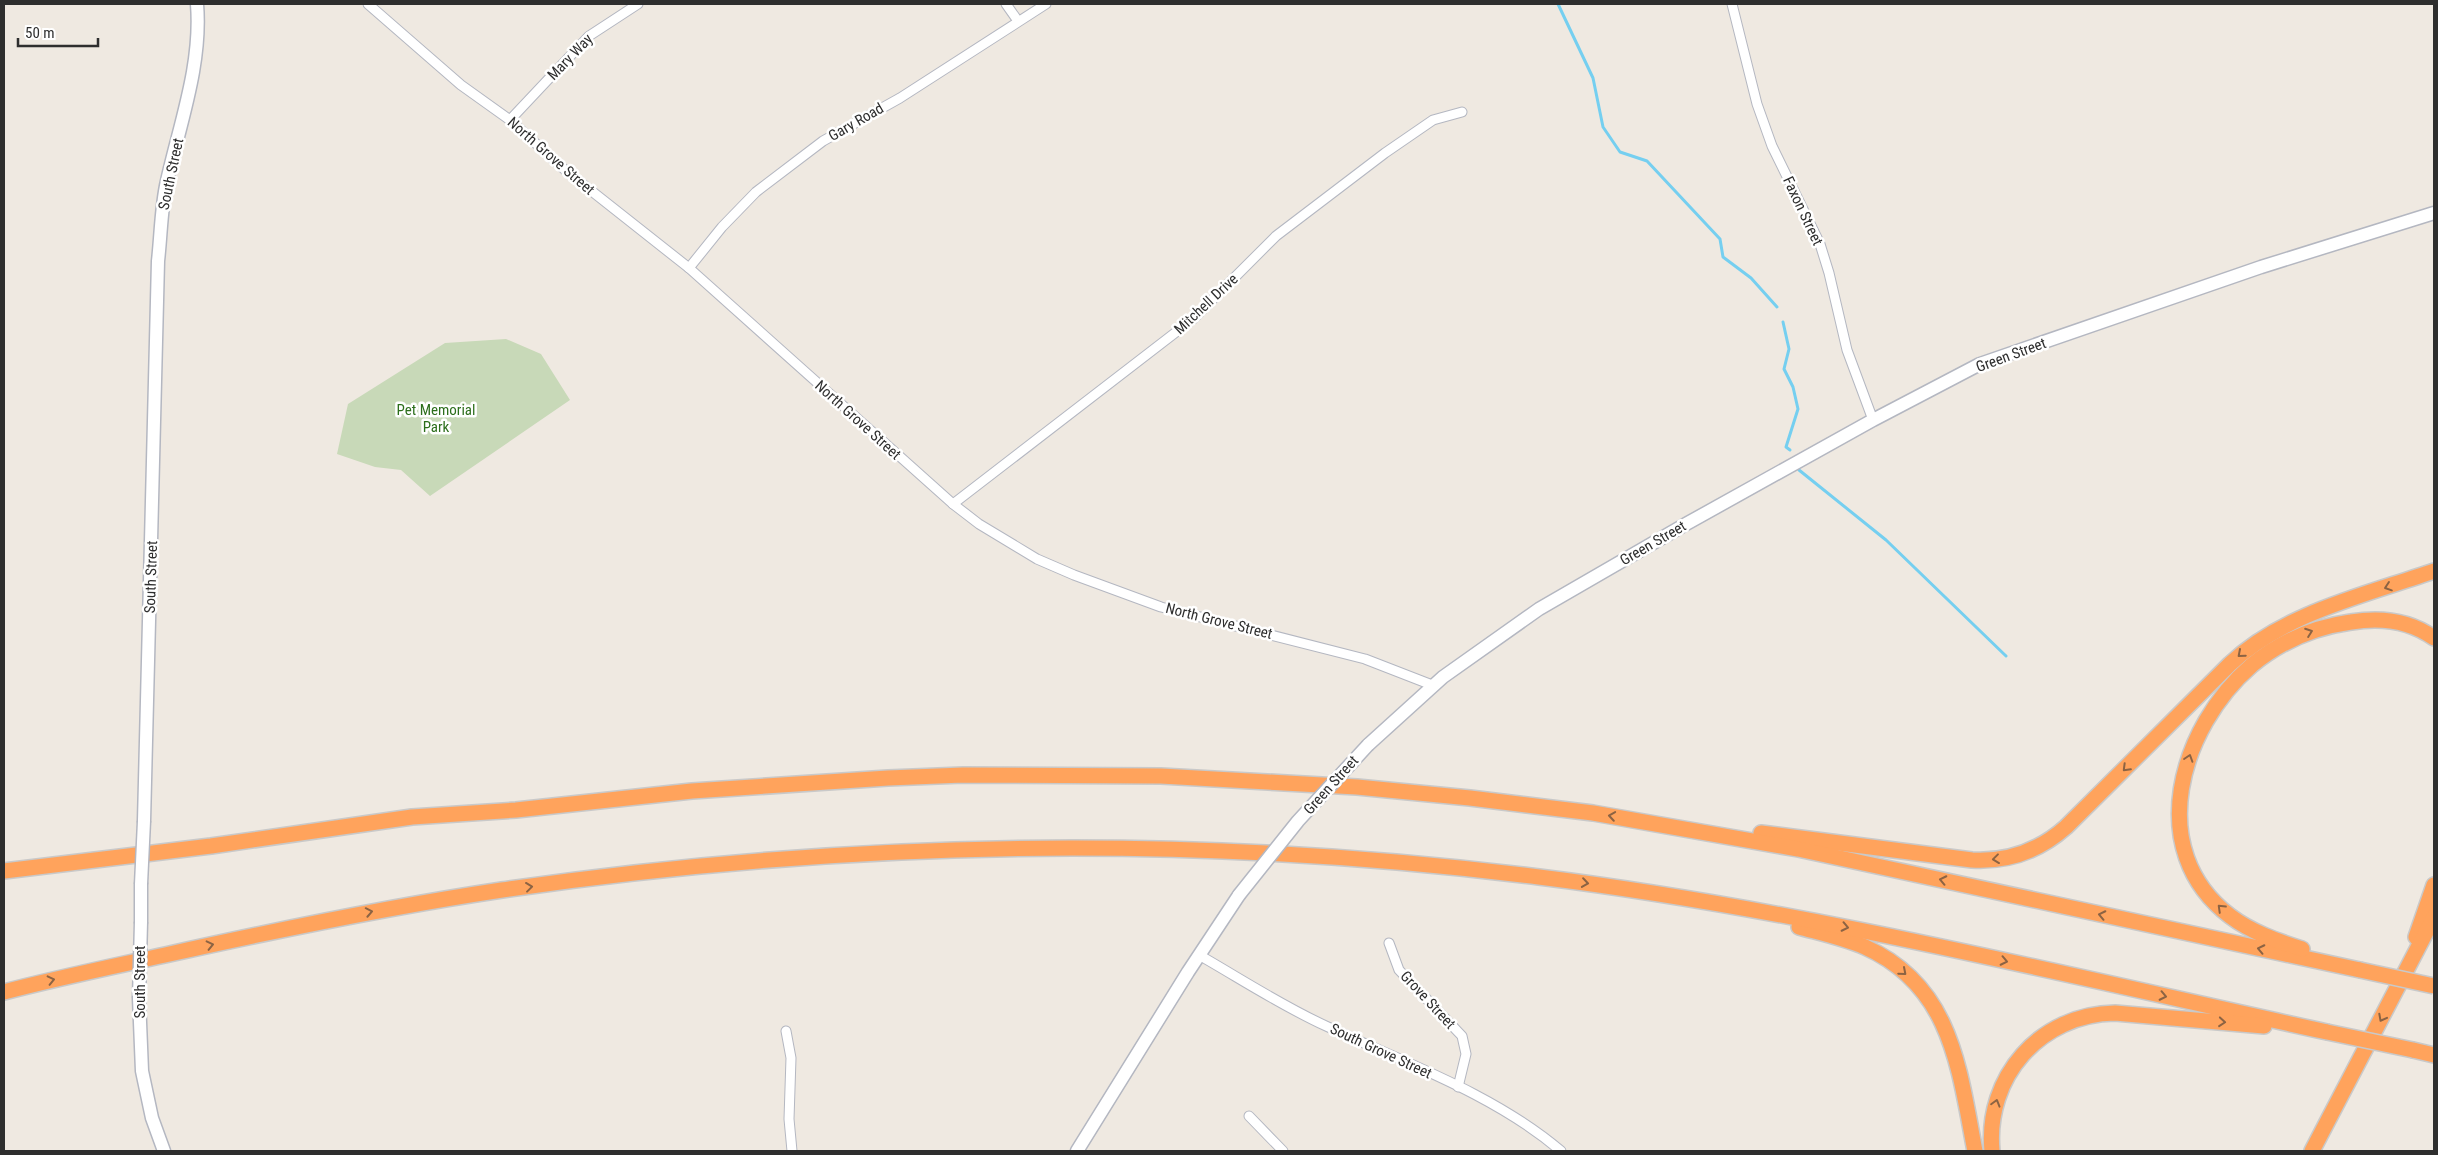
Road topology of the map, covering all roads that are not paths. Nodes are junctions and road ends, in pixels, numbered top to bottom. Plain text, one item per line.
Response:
1 (197, 4) edge
2 (368, 4) edge
3 (638, 4) edge
4 (1006, 4) edge
5 (1046, 4) edge
6 (1732, 4) edge
7 (1018, 21) junction
8 (1462, 112) dead end
9 (510, 120) junction
10 (2434, 213) edge
11 (689, 268) junction
12 (1873, 420) junction
13 (952, 504) junction
14 (2434, 571) edge
15 (2434, 638) edge
16 (1432, 685) junction
17 (1634, 820) junction
18 (4, 871) edge
19 (2434, 885) edge
20 (1694, 899) junction
21 (2434, 917) edge
22 (1389, 943) dead end
23 (1199, 955) junction
24 (2360, 970) junction
25 (2404, 975) junction
26 (2434, 986) edge
27 (4, 992) edge
28 (786, 1031) dead end
29 (2327, 1032) junction
30 (2434, 1055) edge
31 (1458, 1087) junction
32 (1249, 1116) dead end
33 (164, 1151) edge
34 (792, 1151) edge
35 (1078, 1151) edge
36 (1283, 1151) edge
37 (1561, 1151) edge
38 (1975, 1151) edge
39 (1992, 1151) edge
40 (2312, 1151) edge

1 - 33 main road, South Street, bridge
2 - 9 street, North Grove Street
3 - 9 street, Mary Way
4 - 7 street
5 - 7 street, Gary Road
6 - 12 street, Faxon Street
7 - 11 street, Gary Road
8 - 13 street, Mitchell Drive
9 - 11 street, North Grove Street
10 - 12 main road, Green Street
11 - 13 street, North Grove Street
12 - 16 main road, Green Street
13 - 16 street, North Grove Street
14 -> 17 highway
24 -> 15 highway
16 - 23 main road, Green Street, bridge
17 -> 18 highway
24 -> 17 highway
19 - 25 highway
27 -> 20 highway
20 -> 29 highway
20 -> 38 highway
21 - 25 highway
22 - 31 street, Grove Street
23 - 31 street, South Grove Street
23 - 35 main road, Green Street
24 - 26 highway, bridge
25 -> 40 highway
28 - 34 street
29 - 30 highway, bridge
39 -> 29 highway
31 - 37 street, South Grove Street
32 - 36 street

